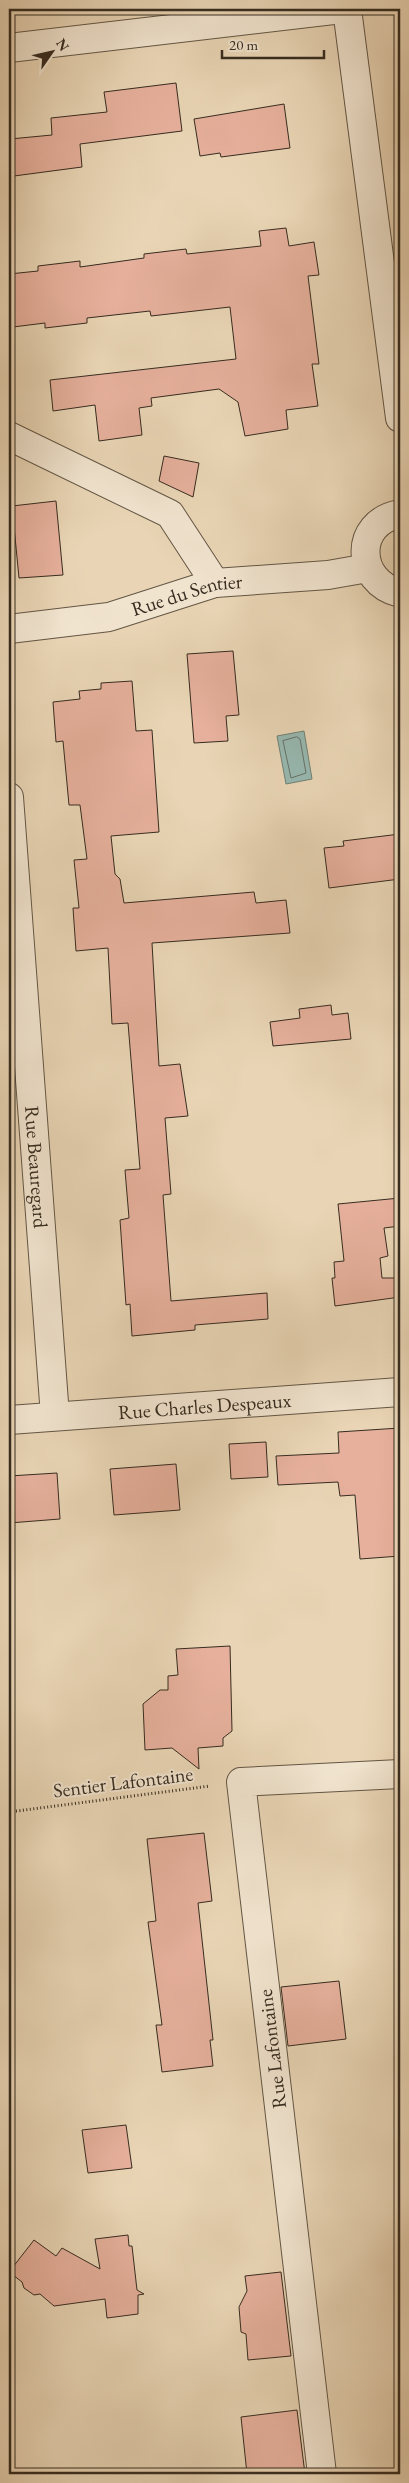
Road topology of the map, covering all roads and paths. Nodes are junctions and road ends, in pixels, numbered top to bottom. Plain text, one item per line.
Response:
1 (342, 9) edge
2 (346, 9) edge
3 (9, 48) edge
4 (400, 418) edge
5 (9, 436) edge
6 (400, 514) edge
7 (368, 568) junction
8 (215, 583) junction
9 (400, 594) edge
10 (9, 629) edge
11 (9, 797) edge
12 (400, 1392) edge
13 (56, 1416) junction
14 (9, 1420) edge
15 (400, 1774) edge
16 (241, 1782) junction
17 (9, 1812) edge
18 (322, 2474) edge

1 - 3 street
2 - 4 street
5 - 8 street
6 - 7 street
7 - 8 street, Rue du Sentier
7 - 9 street
8 - 10 street, Rue du Sentier
11 - 13 street, Rue Beauregard
12 - 13 street, Rue Charles Despeaux
13 - 14 street, Rue Charles Despeaux
15 - 16 street
16 - 17 path, Sentier Lafontaine
16 - 18 street, Rue Lafontaine

